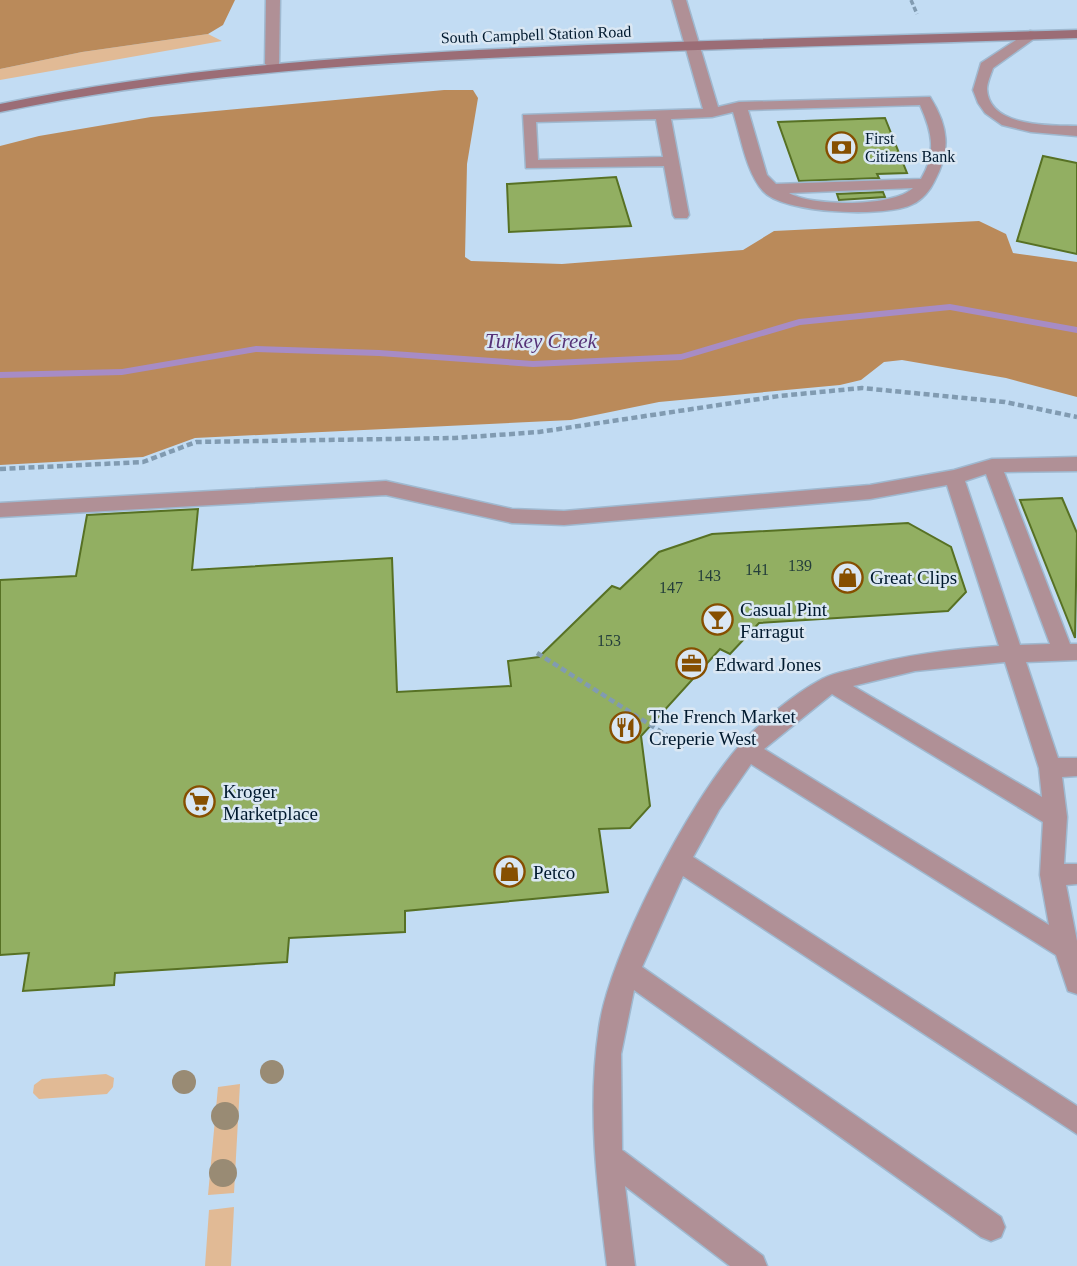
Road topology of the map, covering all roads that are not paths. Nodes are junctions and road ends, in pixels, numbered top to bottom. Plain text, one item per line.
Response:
1 (273, 0) edge
2 (679, 0) edge
3 (1077, 34) edge
4 (1030, 35) junction
5 (691, 46) junction
6 (272, 64) junction
7 (738, 106) junction
8 (0, 107) edge
9 (712, 113) junction
10 (663, 115) junction
11 (1077, 131) edge
12 (672, 161) junction
13 (681, 215) dead end
14 (1077, 464) edge
15 (992, 466) junction
16 (954, 477) junction
17 (0, 510) edge
18 (1070, 652) edge
19 (1010, 654) junction
20 (832, 684) junction
21 (748, 751) junction
22 (1077, 767) edge
23 (1049, 768) junction
24 (1055, 817) junction
25 (680, 861) junction
26 (1077, 874) edge
27 (1052, 875) junction
28 (1066, 948) junction
29 (628, 971) junction
30 (1077, 983) edge
31 (1077, 1121) edge
32 (608, 1156) junction
33 (991, 1227) dead end
34 (621, 1266) edge
35 (754, 1266) edge

1 - 6 street
2 - 5 street
3 - 4 main road, South Campbell Station Road
4 - 5 main road, South Campbell Station Road
4 - 11 street
5 - 6 main road, South Campbell Station Road
5 - 9 street
6 - 8 main road, South Campbell Station Road
7 - 7 street
7 - 9 street
9 - 10 street
10 - 12 street
10 - 12 street
12 - 13 street
14 - 15 street
15 - 16 street
15 - 18 street
16 - 17 street
16 - 19 street
18 - 19 street
19 - 20 street
19 - 23 street
20 - 21 street
20 - 24 street
21 - 25 street
21 - 28 street
22 - 23 street
23 - 24 street
24 - 27 street
25 - 29 street
25 - 31 street
26 - 27 street
27 - 28 street
28 - 30 street
29 - 32 street
29 - 33 street
32 - 34 street
32 - 35 street

